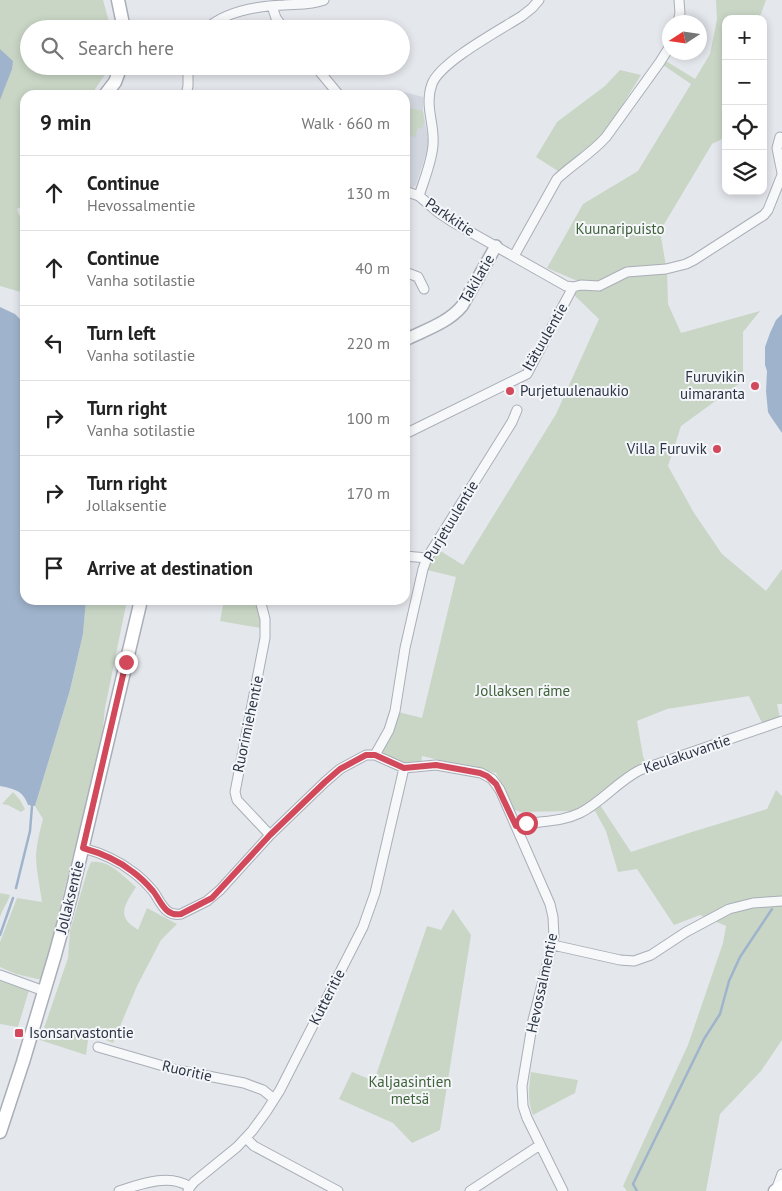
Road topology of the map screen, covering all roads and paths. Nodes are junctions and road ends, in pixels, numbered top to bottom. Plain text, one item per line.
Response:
1 (118, 0) edge
2 (324, 0) edge
3 (539, 0) edge
4 (679, 0) edge
5 (272, 6) junction
6 (680, 15) edge
7 (122, 20) edge
8 (217, 20) edge
9 (277, 20) edge
10 (662, 59) edge
11 (118, 75) edge
12 (188, 75) edge
13 (322, 75) edge
14 (109, 90) edge
15 (187, 90) edge
16 (335, 90) edge
17 (780, 137) dead end
18 (782, 174) edge
19 (410, 193) edge
20 (419, 196) junction
21 (496, 246) junction
22 (514, 256) junction
23 (410, 274) edge
24 (573, 287) junction
25 (424, 290) dead end
26 (410, 338) edge
27 (517, 410) dead end
28 (410, 432) edge
29 (410, 556) edge
30 (427, 558) junction
31 (140, 605) edge
32 (261, 605) edge
33 (782, 721) edge
34 (375, 755) junction
35 (404, 768) junction
36 (516, 826) junction
37 (270, 835) junction
38 (83, 848) junction
39 (782, 901) edge
40 (553, 945) junction
41 (0, 975) edge
42 (44, 991) junction
43 (98, 1047) dead end
44 (274, 1099) junction
45 (0, 1132) edge
46 (246, 1138) junction
47 (540, 1145) junction
48 (782, 1174) edge
49 (189, 1189) edge
50 (778, 1190) edge
51 (119, 1191) edge
52 (338, 1191) edge
53 (470, 1191) edge
54 (563, 1191) edge

1 - 7 main road
2 - 5 street
3 - 20 street
4 - 6 street
5 - 8 street
5 - 9 street
10 - 22 street
11 - 14 main road
12 - 15 street
13 - 16 street
17 - 18 street
18 - 24 street
19 - 20 street, Parkkitie
20 - 21 street, Parkkitie
21 - 22 street, Parkkitie
21 - 26 street, Takilatie
22 - 24 street, Parkkitie
23 - 25 street
24 - 28 street, Itätuulentie
27 - 30 street, Purjetuulentie
29 - 30 street
30 - 34 street, Purjetuulentie
31 - 38 main road, Jollaksentie
32 - 37 street, Ruorimiehentie
33 - 36 street, Keulakuvantie
34 - 35 street
34 - 37 street
35 - 36 street, Hevossalmentie
35 - 44 street, Kutteritie
36 - 40 street, Hevossalmentie
37 - 38 street
38 - 42 main road, Jollaksentie
39 - 40 street
40 - 47 street, Hevossalmentie
41 - 42 street
42 - 45 main road, Jollaksentie
43 - 44 street, Ruoritie
44 - 46 street, Kutteritie
46 - 49 street, Kutteritie
46 - 52 street
47 - 53 street
47 - 54 street, Hevossalmentie
48 - 50 street
49 - 51 street

